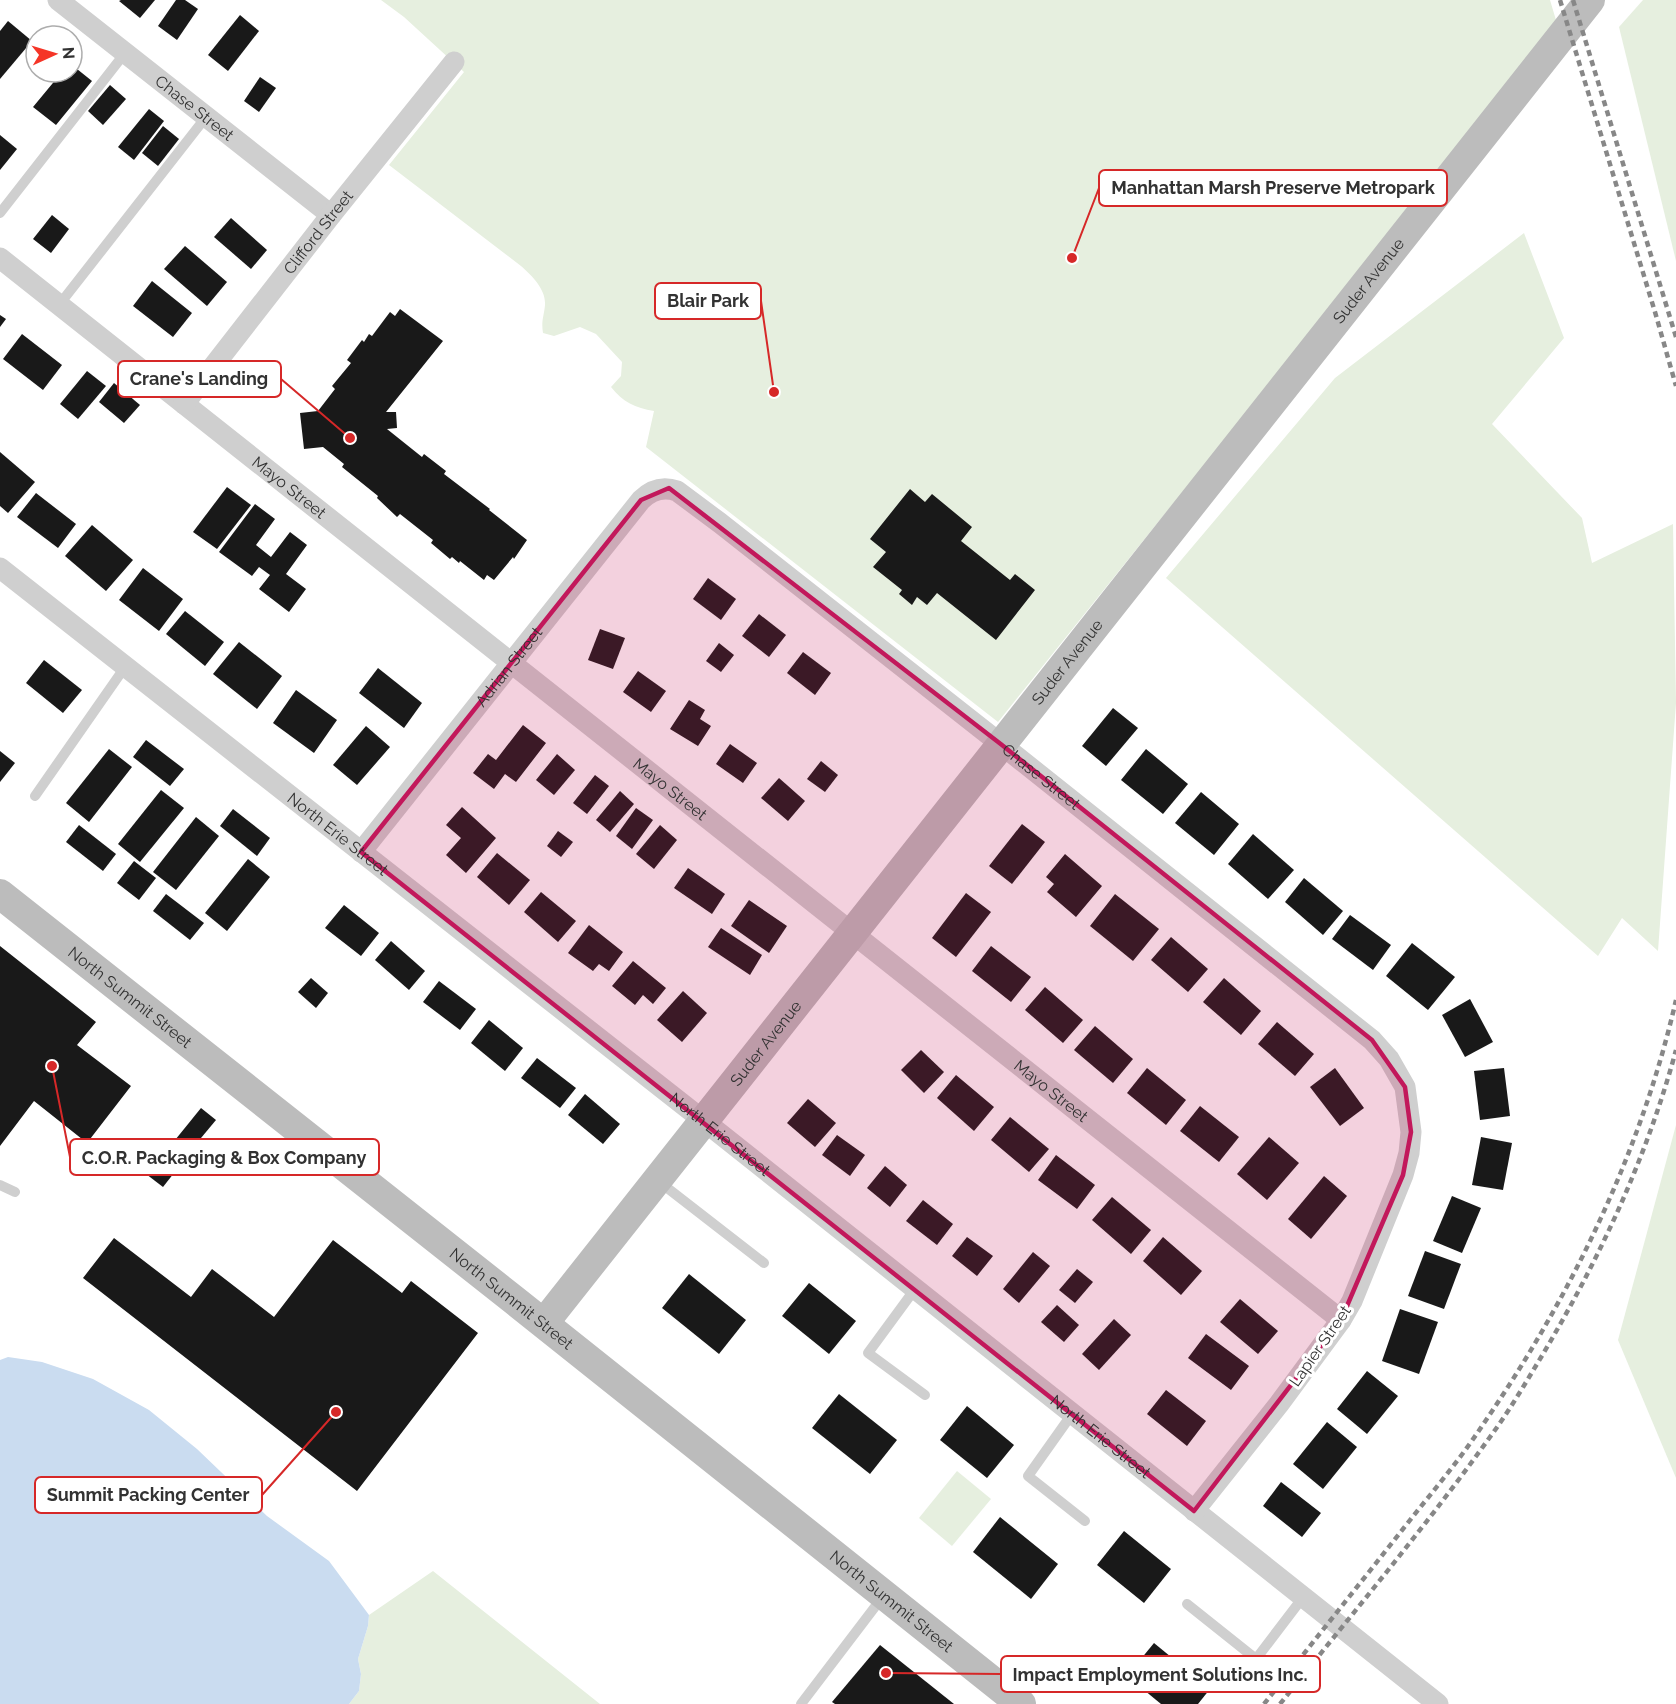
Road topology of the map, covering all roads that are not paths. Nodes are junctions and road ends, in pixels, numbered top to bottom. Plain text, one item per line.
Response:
1 (58, 0) edge
2 (1590, 0) edge
3 (125, 53) junction
4 (454, 62) dead end
5 (206, 117) junction
6 (0, 213) edge
7 (331, 215) junction
8 (0, 258) edge
9 (59, 305) junction
10 (184, 404) junction
11 (660, 489) joint
12 (0, 568) edge
13 (511, 663) junction
14 (125, 667) junction
15 (1002, 745) junction
16 (35, 796) dead end
17 (361, 852) junction
18 (0, 894) edge
19 (852, 934) junction
20 (1405, 1087) joint
21 (704, 1121) junction
22 (657, 1180) junction
23 (0, 1185) edge
24 (15, 1192) dead end
25 (764, 1263) dead end
26 (915, 1289) junction
27 (1341, 1320) junction
28 (544, 1323) junction
29 (925, 1395) dead end
30 (1072, 1414) junction
31 (1194, 1511) junction
32 (1085, 1521) dead end
33 (884, 1595) junction
34 (1304, 1596) junction
35 (1187, 1604) dead end
36 (801, 1704) edge
37 (1021, 1704) edge
38 (1438, 1704) edge

1 - 3 street, Chase Street
2 - 15 street, Suder Avenue
3 - 5 street, Chase Street
3 - 6 lane
4 - 7 street, Clifford Street
5 - 7 street, Chase Street
5 - 9 lane
7 - 10 street, Clifford Street
8 - 9 street, Mayo Street
9 - 10 street, Mayo Street
10 - 13 street, Mayo Street
11 - 13 street, Adrian Street
11 - 15 street, Chase Street
12 - 14 street, North Erie Street
13 - 17 street, Adrian Street
13 - 19 street, Mayo Street
14 - 16 lane
14 - 17 street, North Erie Street
15 - 19 street, Suder Avenue
15 - 20 street, Chase Street
17 - 21 street, North Erie Street
18 - 28 street, North Summit Street
19 - 21 street, Suder Avenue
19 - 27 street, Mayo Street
20 - 27 street, Lapier Street
21 - 22 street, Suder Avenue
21 - 26 street, North Erie Street
22 - 25 lane
22 - 28 street, Suder Avenue
23 - 24 lane
26 - 29 lane
26 - 30 street, North Erie Street
27 - 31 street, Lapier Street
28 - 33 street, North Summit Street
30 - 31 street, North Erie Street
30 - 32 lane
31 - 34 street, North Erie Street
33 - 36 lane
33 - 37 street, North Summit Street
34 - 35 lane
34 - 38 street, North Erie Street

